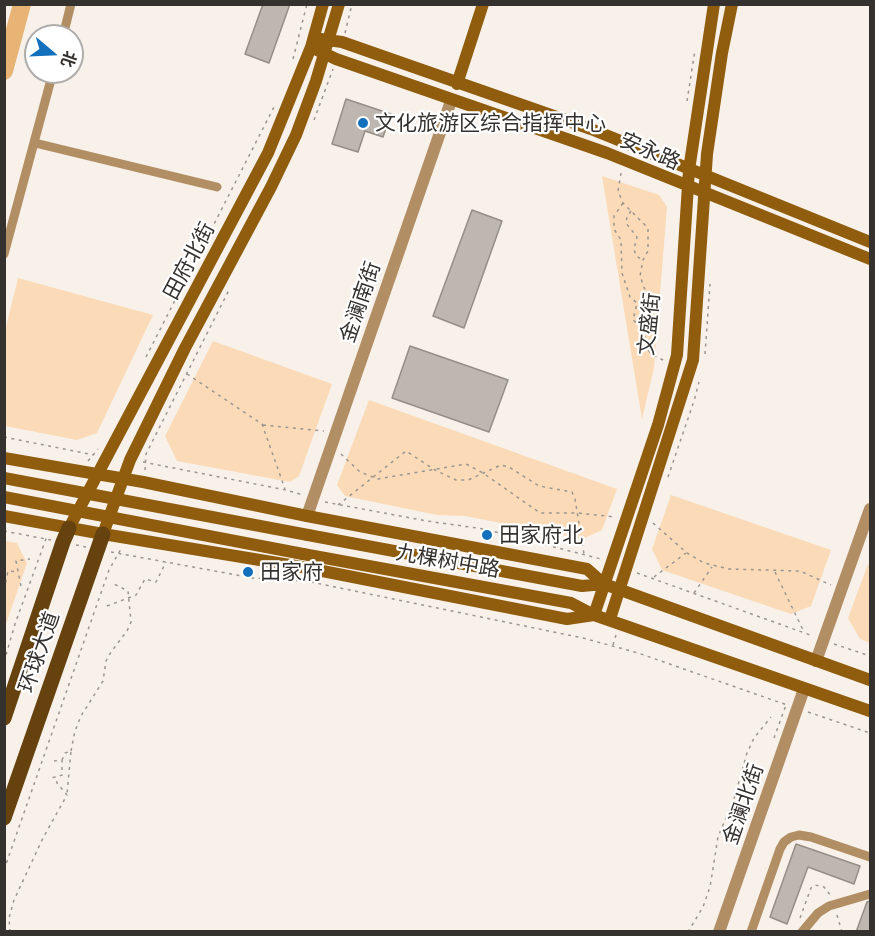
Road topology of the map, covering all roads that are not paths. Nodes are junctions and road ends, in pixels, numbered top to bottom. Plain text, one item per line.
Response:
1 (71, 4) edge
2 (323, 4) edge
3 (339, 4) edge
4 (483, 4) edge
5 (714, 4) edge
6 (732, 4) edge
7 (66, 24) edge
8 (330, 40) junction
9 (312, 43) junction
10 (325, 53) junction
11 (50, 84) edge
12 (457, 84) junction
13 (451, 101) junction
14 (35, 143) junction
15 (689, 170) junction
16 (705, 176) junction
17 (217, 187) dead end
18 (688, 188) junction
19 (705, 194) junction
20 (870, 242) edge
21 (4, 254) edge
22 (870, 259) edge
23 (4, 458) edge
24 (98, 475) junction
25 (4, 478) edge
26 (123, 478) junction
27 (4, 497) edge
28 (870, 509) edge
29 (4, 516) edge
30 (307, 516) junction
31 (66, 535) junction
32 (100, 542) junction
33 (604, 584) junction
34 (619, 590) junction
35 (594, 615) junction
36 (610, 619) junction
37 (816, 661) junction
38 (870, 680) edge
39 (804, 688) junction
40 (870, 711) edge
41 (4, 718) edge
42 (4, 818) edge
43 (870, 857) edge
44 (870, 894) edge
45 (719, 932) edge
46 (751, 932) edge
47 (802, 932) edge

1 - 7 street
2 - 9 main road, 田府北街
3 - 8 main road, 田府北街
4 - 12 main road
5 - 15 main road, 文盛街
6 - 16 main road
8 - 9 main road, 安永路
8 - 10 main road, 田府北街
8 - 12 main road, 安永路
9 - 10 main road, 安永路
9 - 24 main road, 田府北街
10 - 13 main road, 安永路
10 - 26 main road, 田府北街
11 - 14 street
12 - 15 main road, 安永路
13 - 18 main road, 安永路
13 - 30 street, 金澜南街
14 - 17 street
14 - 21 street
15 - 16 main road, 安永路
15 - 18 main road, 文盛街
16 - 19 main road
16 - 20 main road, 安永路
18 - 19 main road, 安永路
18 - 33 main road, 文盛街
19 - 22 main road, 安永路
19 - 34 main road
23 - 24 main road
24 - 26 main road
24 - 31 main road, 田府北街
25 - 33 main road, 九棵树中路, bridge
26 - 30 main road
26 - 32 main road, 田府北街
27 - 35 main road, 九棵树中路, bridge
28 - 37 street
29 - 31 main road
30 - 33 main road
31 - 32 main road
31 - 41 main road, 环球大道
32 - 35 main road
32 - 42 main road, 环球大道
33 - 34 main road, 九棵树中路
33 - 35 main road, 文盛街
34 - 36 main road
34 - 37 main road, 九棵树中路
35 - 36 main road, 九棵树中路
36 - 39 main road, 九棵树中路
37 - 38 main road, 九棵树中路
39 - 40 main road, 九棵树中路
39 - 45 street, 金澜北街
43 - 46 street
44 - 47 street

